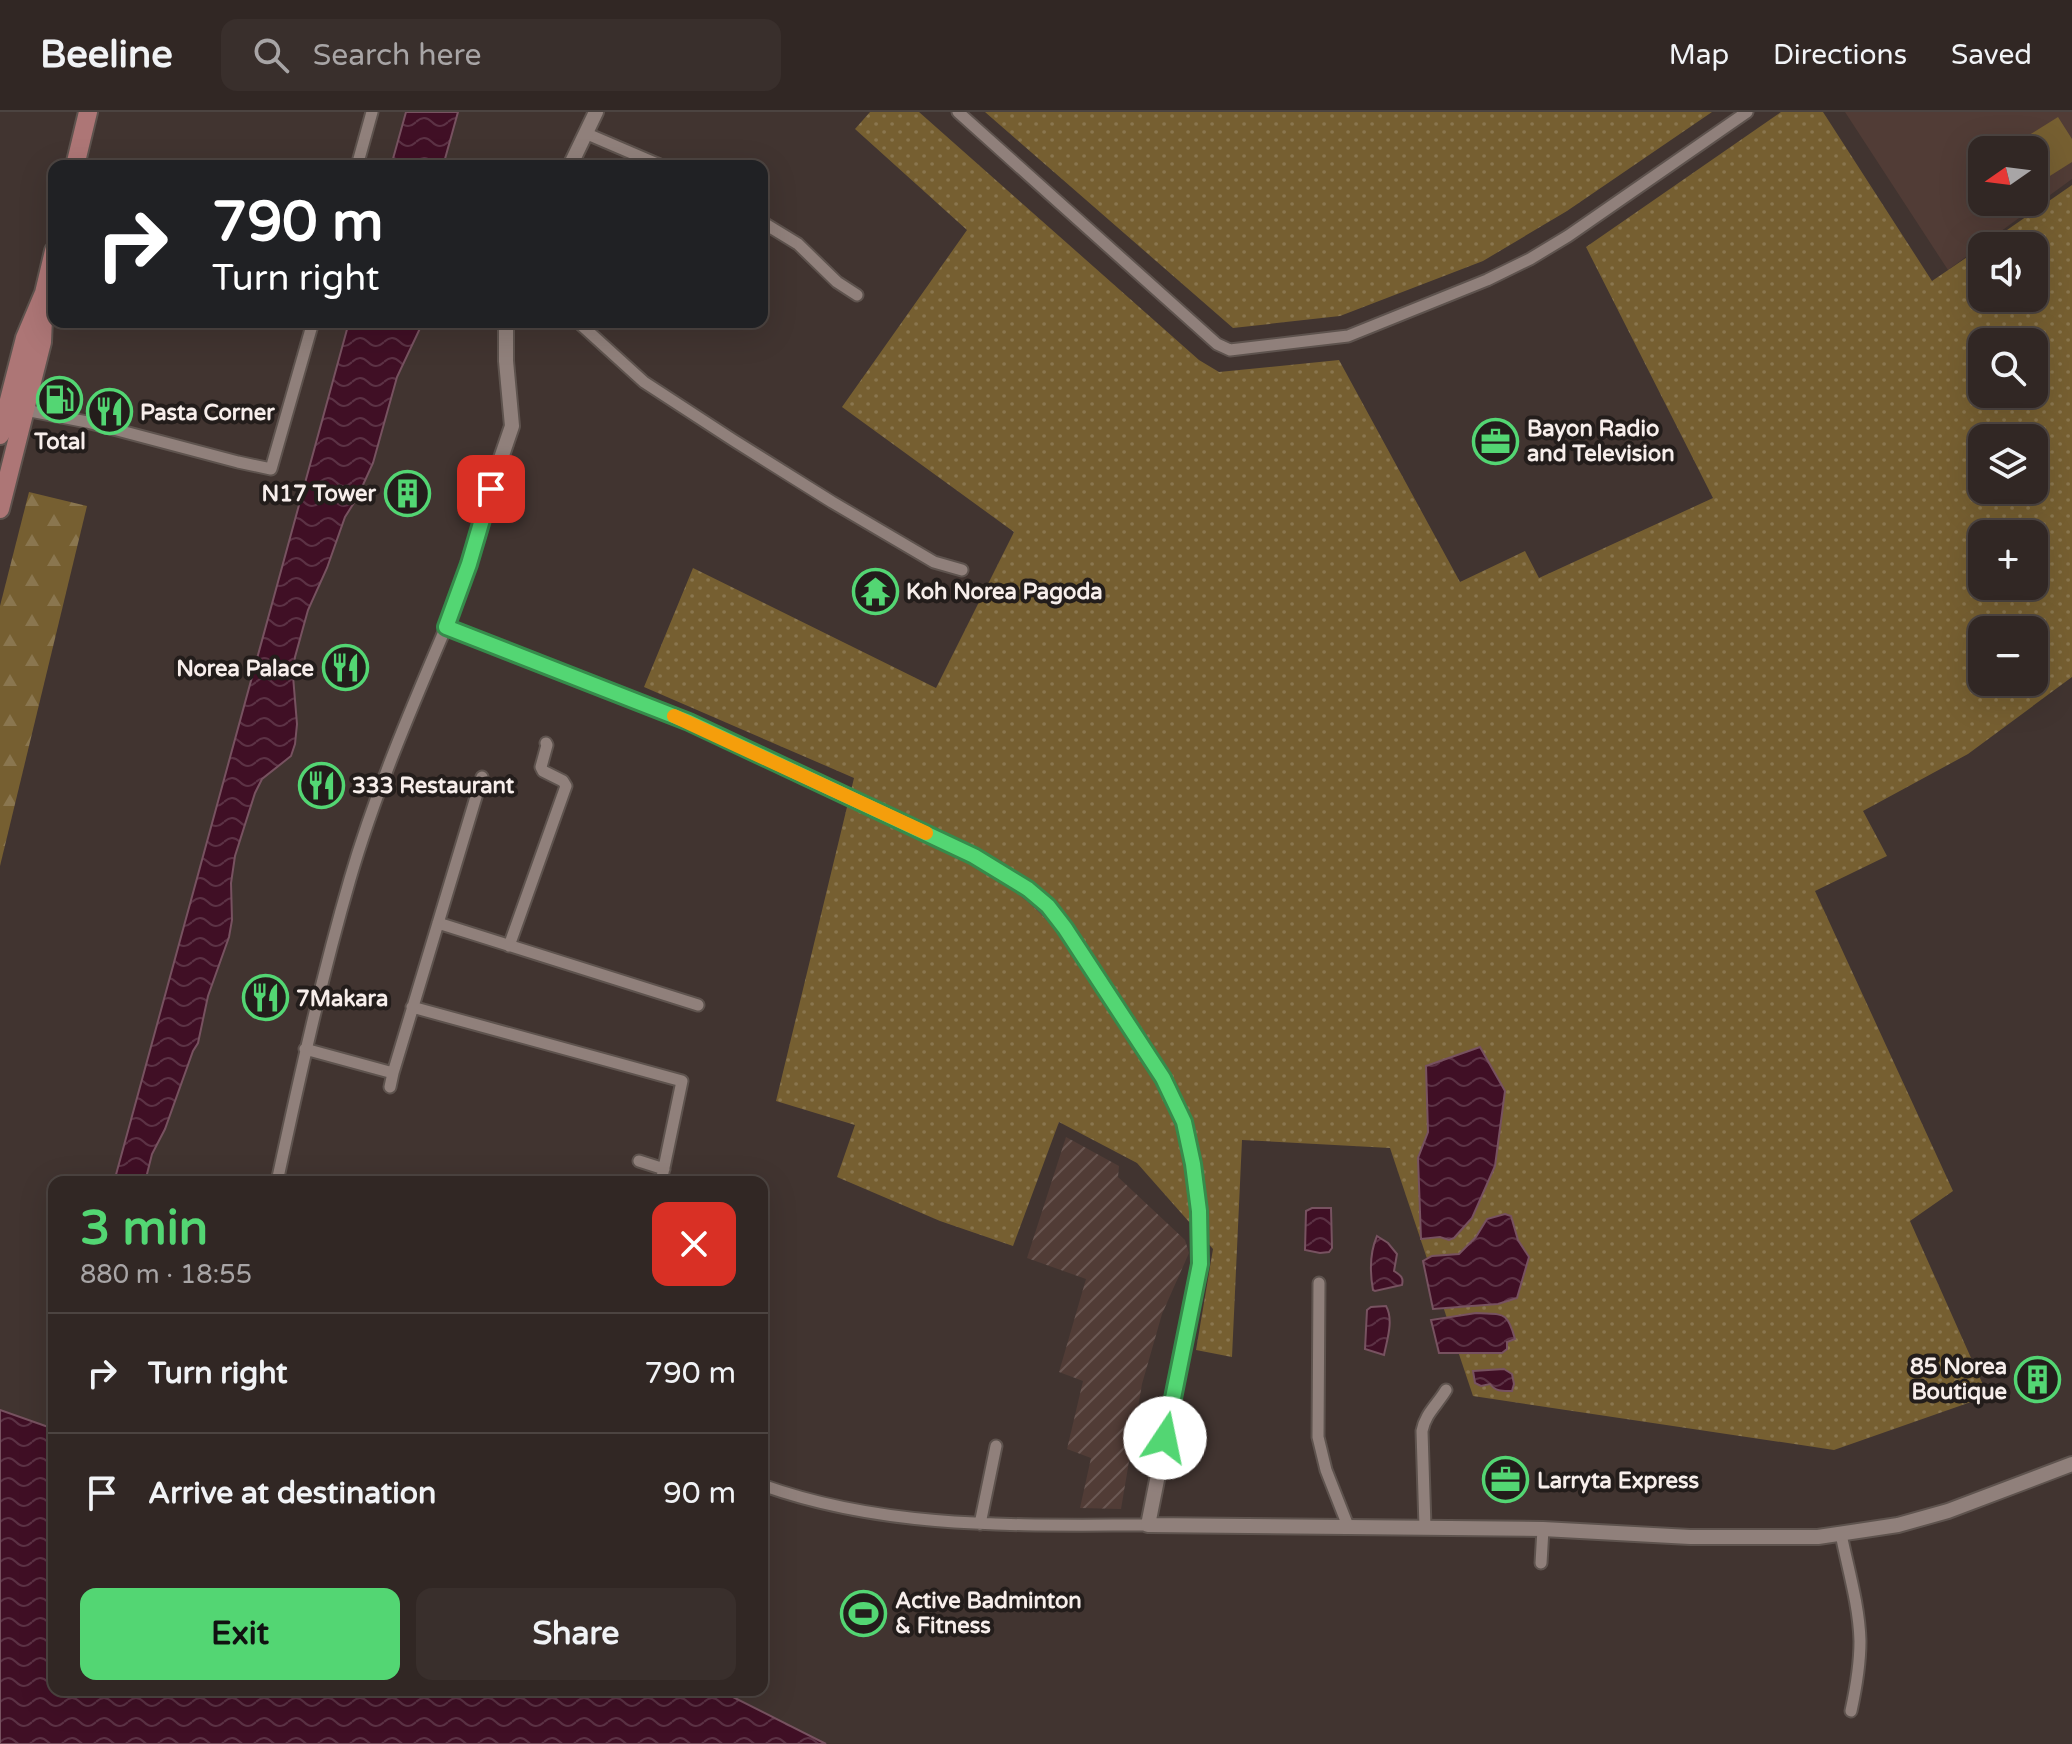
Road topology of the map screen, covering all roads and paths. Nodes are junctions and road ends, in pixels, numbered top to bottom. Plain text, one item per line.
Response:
1 (88, 112) edge
2 (372, 112) edge
3 (596, 112) edge
4 (958, 112) edge
5 (1747, 112) edge
6 (585, 133) junction
7 (76, 160) edge
8 (359, 160) edge
9 (573, 160) edge
10 (648, 160) edge
11 (768, 226) edge
12 (48, 276) edge
13 (857, 295) dead end
14 (311, 328) edge
15 (506, 328) edge
16 (585, 328) edge
17 (10, 407) edge
18 (0, 435) edge
19 (0, 509) edge
20 (962, 570) dead end
21 (446, 627) junction
22 (546, 743) dead end
23 (482, 777) dead end
24 (438, 923) junction
25 (509, 946) junction
26 (698, 1005) dead end
27 (412, 1007) junction
28 (305, 1049) junction
29 (393, 1073) junction
30 (390, 1087) dead end
31 (639, 1161) dead end
32 (664, 1169) junction
33 (278, 1176) edge
34 (662, 1176) edge
35 (1319, 1283) dead end
36 (1446, 1390) dead end
37 (996, 1446) dead end
38 (2072, 1464) edge
39 (768, 1487) edge
40 (980, 1524) junction
41 (1148, 1525) junction
42 (1348, 1526) junction
43 (1425, 1527) junction
44 (1543, 1529) junction
45 (1841, 1534) junction
46 (1541, 1563) dead end
47 (1851, 1711) dead end

1 - 7 main road
2 - 8 street
3 - 6 street
4 - 5 street
6 - 9 street
6 - 10 street
11 - 13 street
12 - 17 main road
14 - 17 street
15 - 21 street
16 - 20 street
17 - 18 main road
17 - 19 main road
21 - 28 street
21 - 41 street
22 - 25 street
23 - 24 street
24 - 25 street
24 - 27 street
25 - 26 street
27 - 29 street
27 - 32 street
28 - 29 street
28 - 33 street
29 - 30 street
31 - 32 street
32 - 34 street
35 - 42 street
36 - 43 street
37 - 40 street
38 - 45 street
39 - 40 street
40 - 41 street
41 - 42 street
42 - 43 street
43 - 44 street
44 - 45 street
44 - 46 street
45 - 47 street

